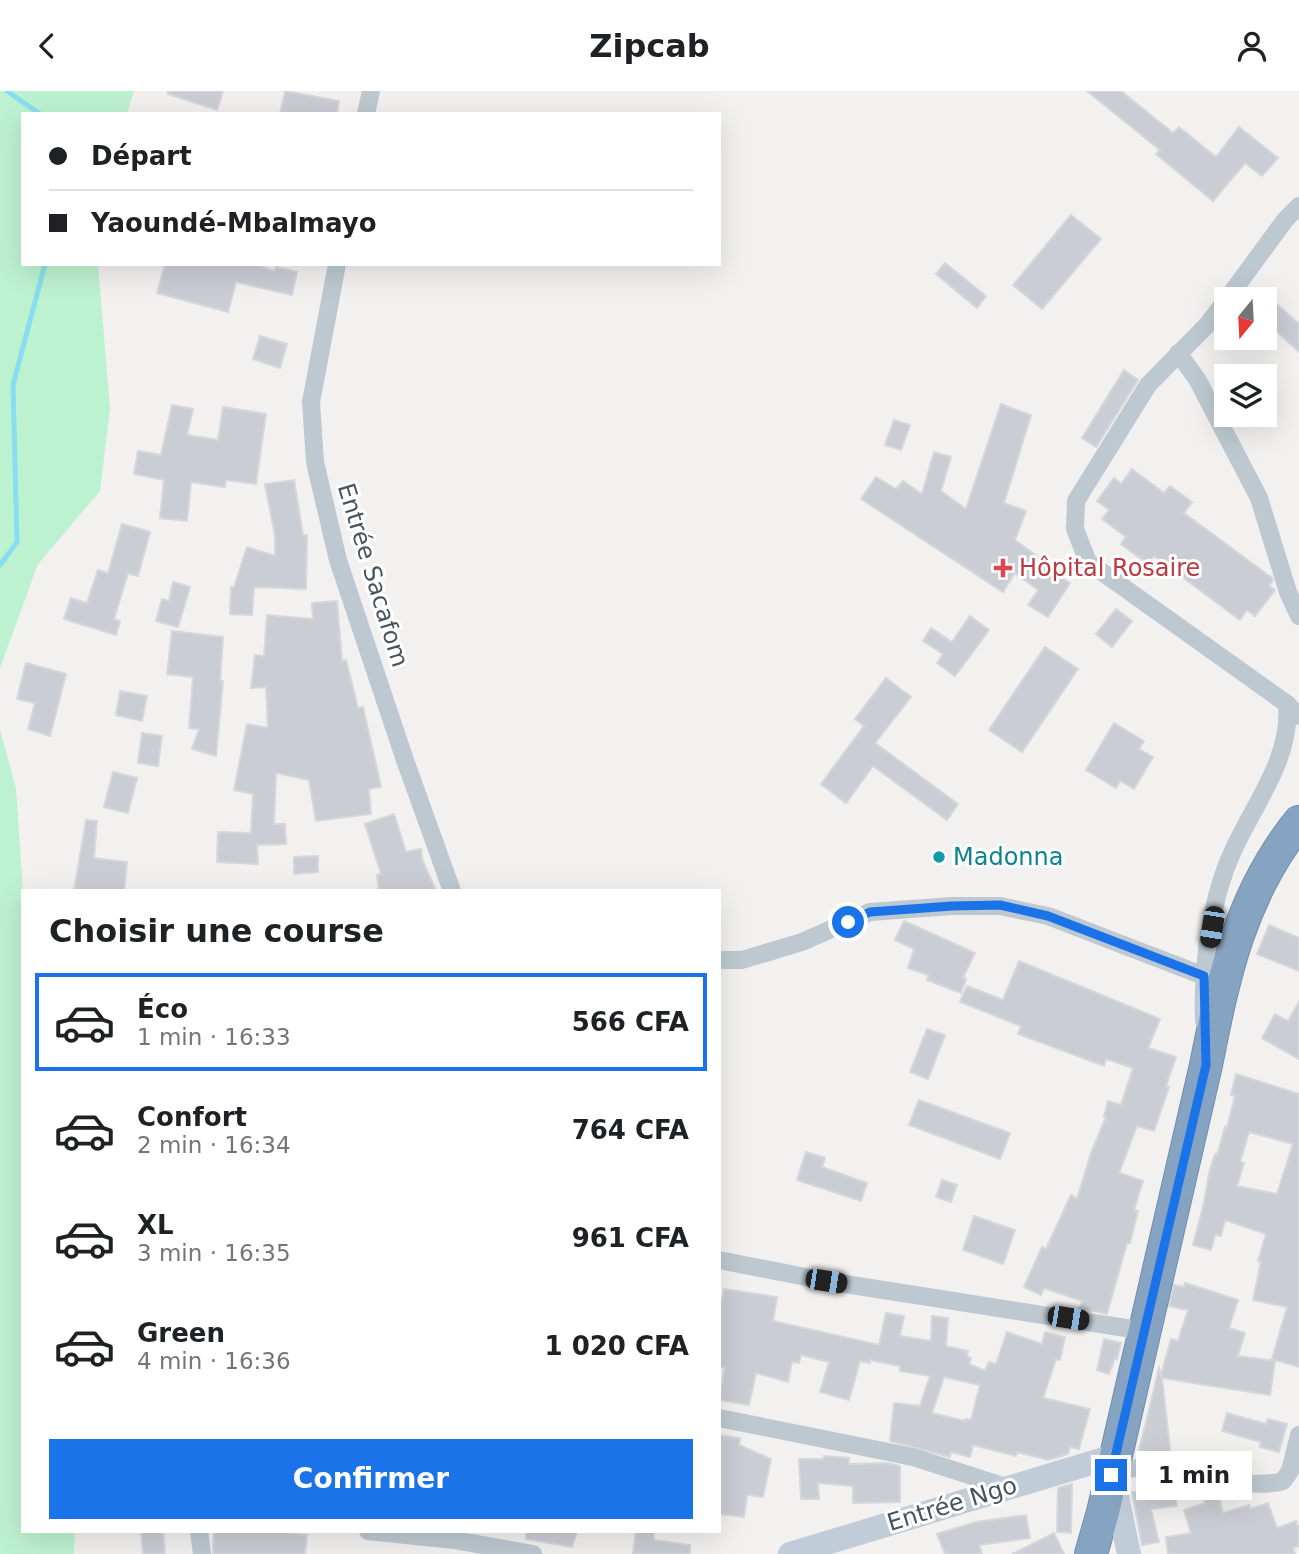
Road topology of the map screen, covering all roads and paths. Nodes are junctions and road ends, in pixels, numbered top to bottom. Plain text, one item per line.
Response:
1 (371, 91) edge
2 (366, 112) edge
3 (1299, 206) edge
4 (337, 266) edge
5 (1236, 287) edge
6 (1214, 316) edge
7 (1178, 353) junction
8 (1299, 577) edge
9 (1288, 592) junction
10 (1299, 616) edge
11 (1293, 710) edge
12 (1299, 822) edge
13 (451, 889) edge
14 (721, 960) edge
15 (1204, 976) junction
16 (1206, 1065) junction
17 (721, 1261) edge
18 (1145, 1331) junction
19 (721, 1418) edge
20 (1299, 1434) edge
21 (1114, 1463) junction
22 (1006, 1487) junction
23 (198, 1533) edge
24 (387, 1533) edge
25 (202, 1554) edge
26 (533, 1554) edge
27 (790, 1554) edge
28 (1091, 1554) edge
29 (1129, 1554) edge

1 - 2 street
3 - 5 street
4 - 13 street, Entrée Sacafom
6 - 7 street
7 - 9 street
7 - 11 street
8 - 9 street
9 - 10 street
11 - 15 street
12 - 16 highway
14 - 15 street
15 - 16 street
16 - 18 highway
17 - 18 street
18 - 21 highway
19 - 22 street
20 - 21 street
21 - 22 street, Entrée Ngo
21 - 28 highway
21 - 29 street
22 - 27 street, Entrée Ngo
23 - 25 street
24 - 26 street

